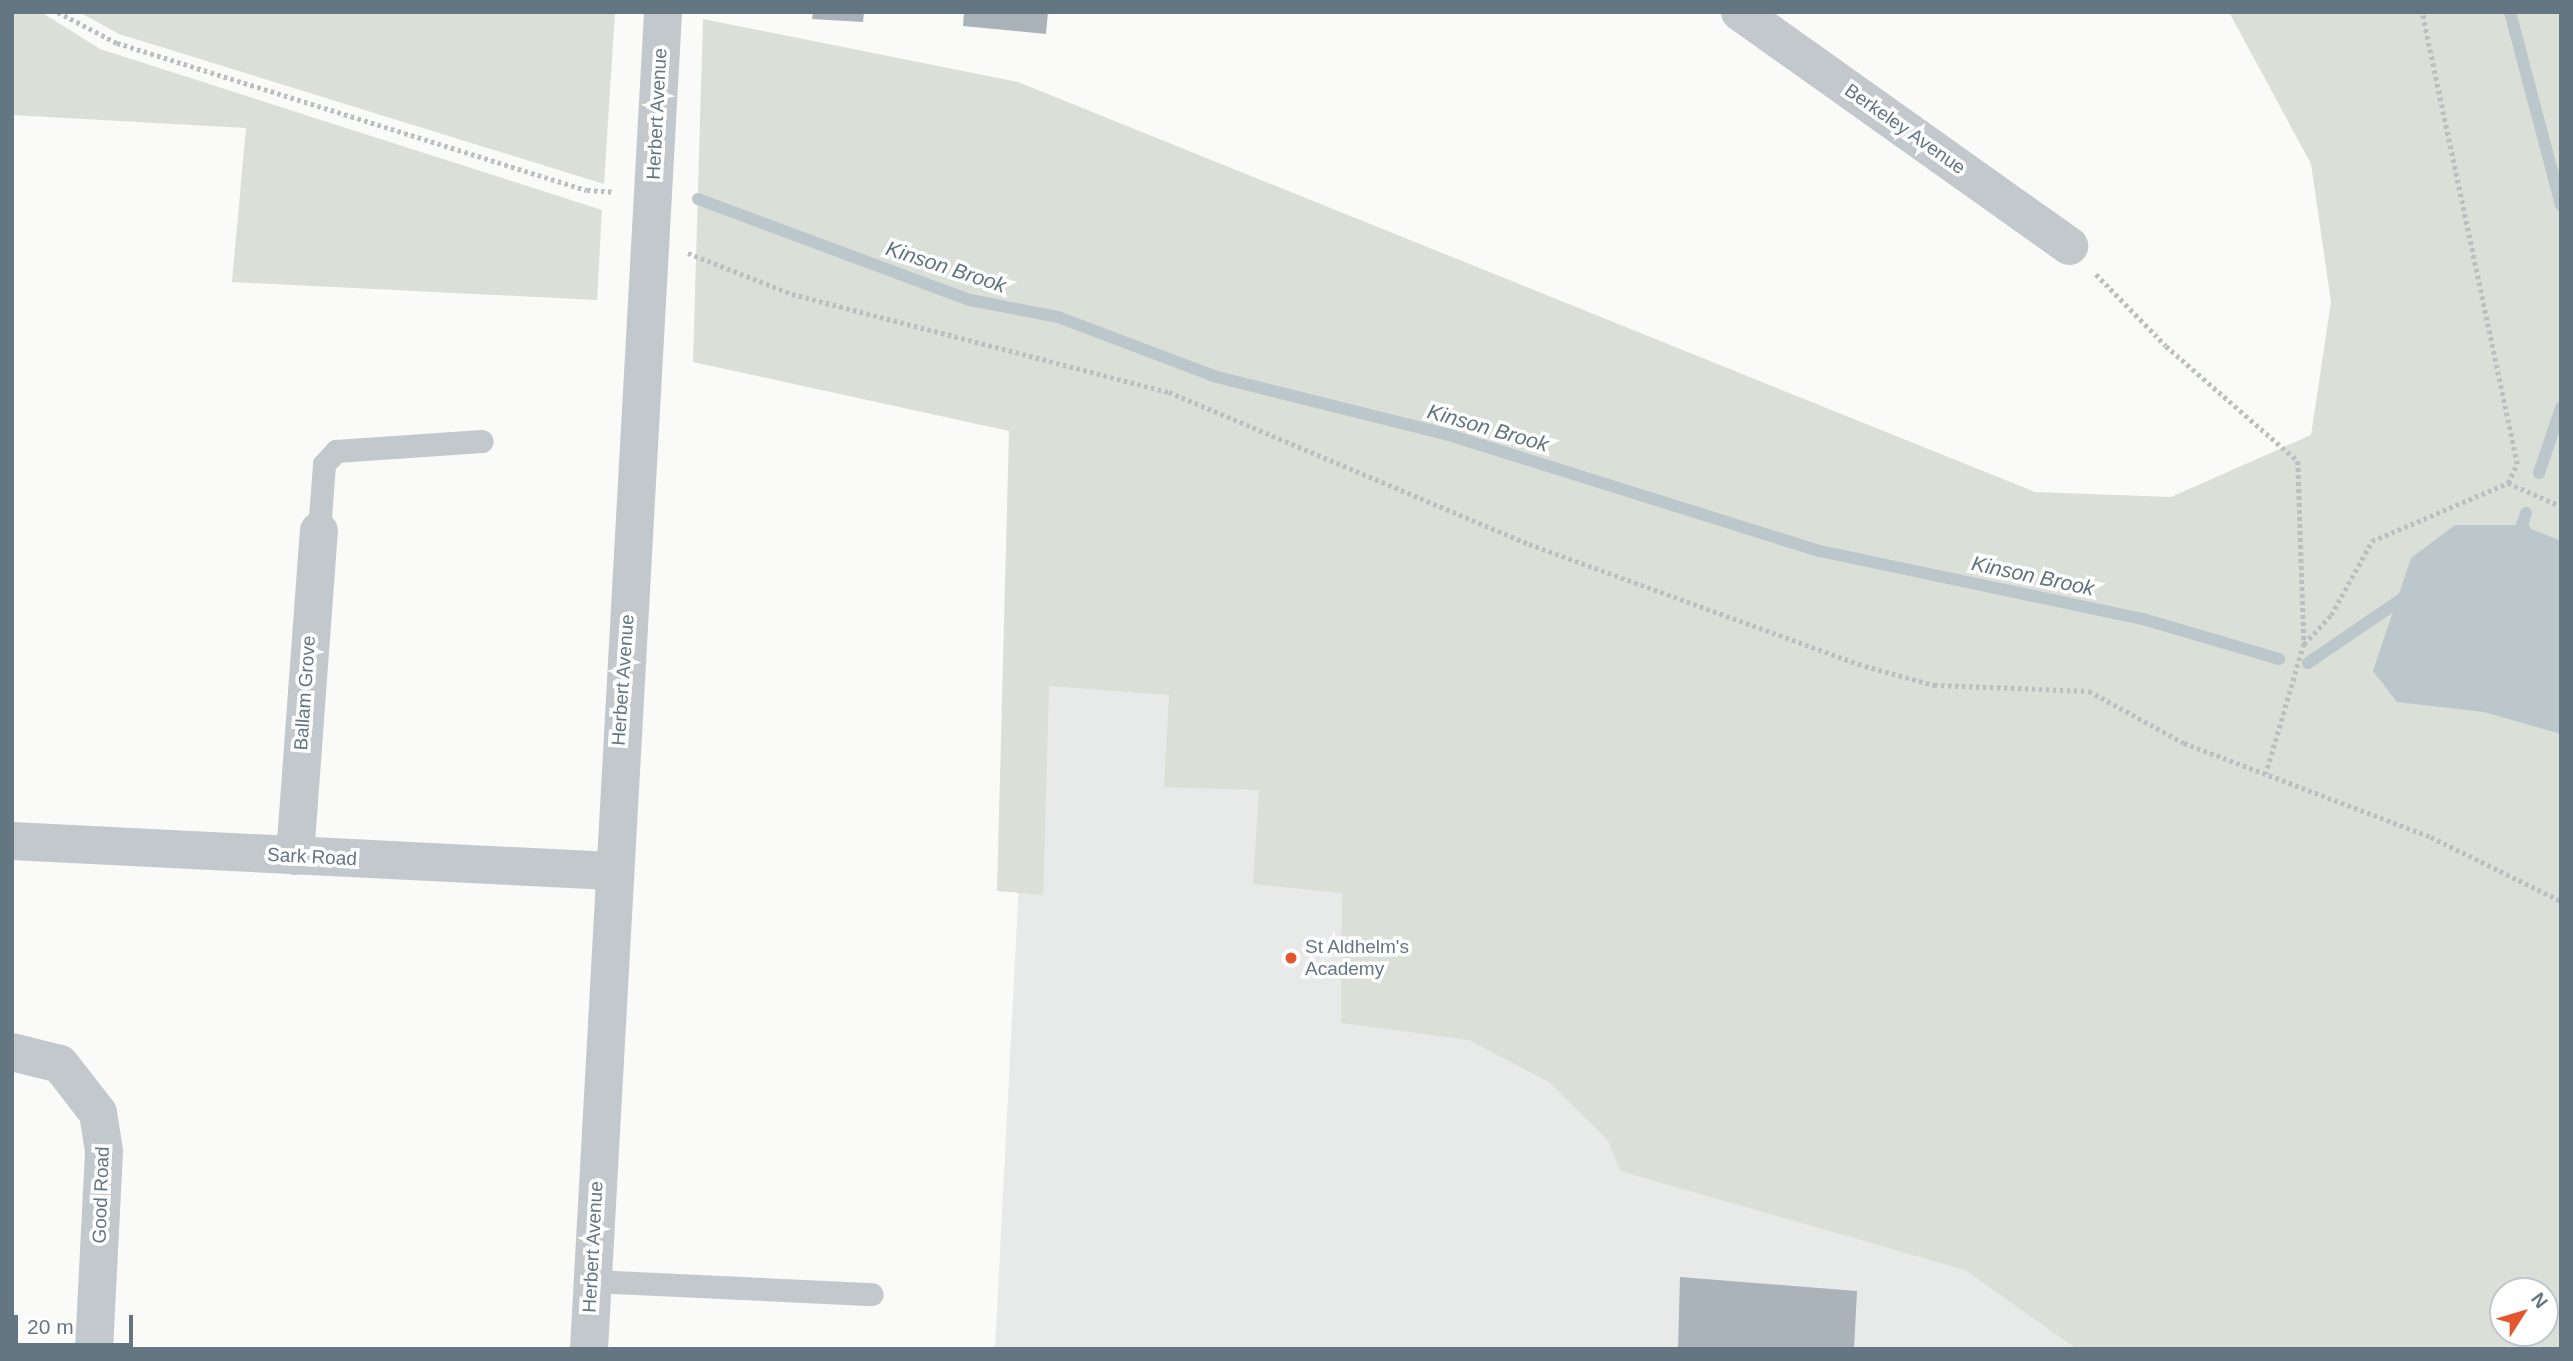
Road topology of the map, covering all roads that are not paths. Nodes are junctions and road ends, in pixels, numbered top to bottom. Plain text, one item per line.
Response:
1 (663, 12) edge
2 (1740, 12) edge
3 (2069, 246) road end
4 (482, 441) dead end
5 (319, 531) joint
6 (12, 841) edge
7 (295, 856) junction
8 (611, 871) junction
9 (12, 1052) edge
10 (592, 1281) junction
11 (872, 1294) dead end
12 (94, 1349) edge
13 (589, 1349) edge

1 - 8 street, Herbert Avenue
2 - 3 street, Berkeley Avenue
4 - 5 lane
5 - 7 street, Ballam Grove
6 - 7 street, Sark Road
7 - 8 street, Sark Road
8 - 10 street, Herbert Avenue
9 - 12 street, Good Road
10 - 11 lane
10 - 13 street, Herbert Avenue

